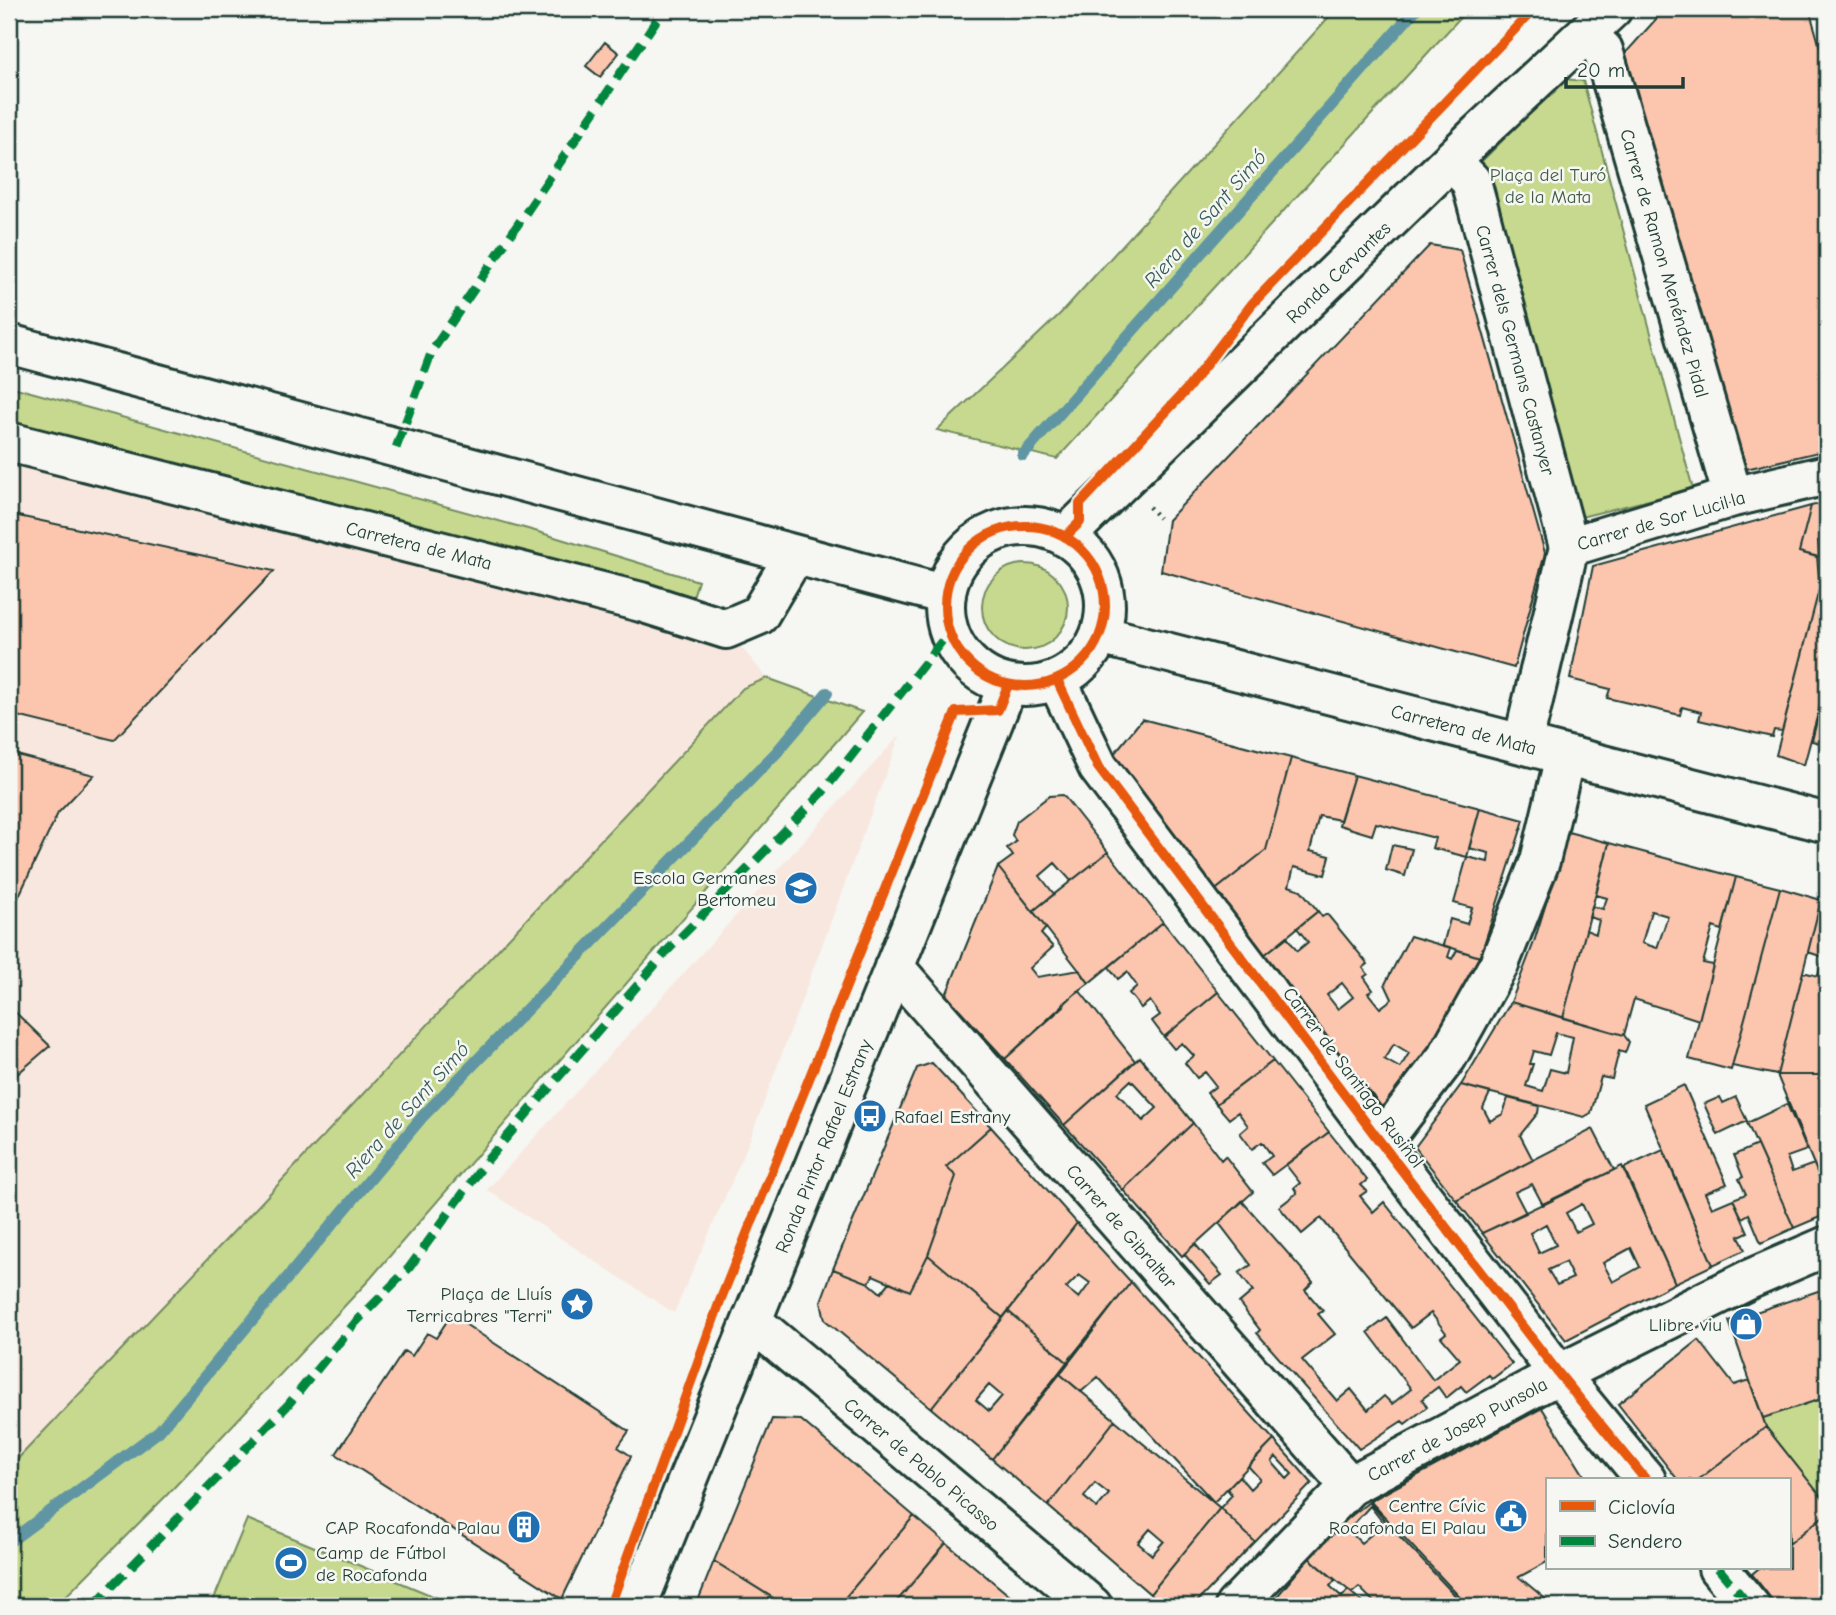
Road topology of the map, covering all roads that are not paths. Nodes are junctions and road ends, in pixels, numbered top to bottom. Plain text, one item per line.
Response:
1 (1612, 9) edge
2 (1586, 36) junction
3 (1451, 161) junction
4 (9, 344) edge
5 (9, 442) edge
6 (1827, 474) edge
7 (1733, 498) junction
8 (1065, 537) junction
9 (1569, 547) junction
10 (794, 556) junction
11 (946, 595) junction
12 (1100, 635) junction
13 (1057, 680) junction
14 (1008, 685) junction
15 (1522, 743) junction
16 (1565, 756) junction
17 (1827, 823) edge
18 (894, 967) junction
19 (1381, 1143) junction
20 (1827, 1246) edge
21 (752, 1322) junction
22 (1559, 1374) junction
23 (1644, 1478) edge
24 (1350, 1486) junction
25 (1720, 1570) edge
26 (637, 1606) edge
27 (1093, 1606) edge
28 (1236, 1606) edge
29 (1750, 1606) edge

1 - 2 street, Ronda Cervantes
2 - 3 street, Ronda Cervantes
2 - 7 street, Carrer de Ramon Menéndez Pidal
3 - 8 street, Ronda Cervantes
3 - 9 street, Carrer dels Germans Castanyer
4 - 10 street
5 - 10 street, Carretera de Mata
6 - 7 street, Carrer de Sor Lucil·la
7 - 9 street, Carrer de Sor Lucil·la
8 - 11 street
8 - 12 street
9 - 15 street, Carrer de Sor Lucil·la
10 - 11 street
11 - 14 street
12 - 13 street
12 - 15 street, Carretera de Mata
13 - 14 street
13 - 19 street, Carrer de Santiago Rusiñol
14 - 18 street, Ronda Pintor Rafael Estrany
15 - 16 street, Carretera de Mata
16 - 17 street, Carretera de Mata
16 - 19 street
18 - 21 street, Ronda Pintor Rafael Estrany
18 - 24 street, Carrer de Gibraltar
19 - 22 street, Carrer de Santiago Rusiñol
20 - 22 street, Carrer de Josep Punsola
21 - 26 street, Ronda Pintor Rafael Estrany
21 - 27 street, Carrer de Pablo Picasso
22 - 23 street, Carrer de Santiago Rusiñol
22 - 24 street, Carrer de Josep Punsola
24 - 28 street, Carrer de Josep Punsola
25 - 29 street

